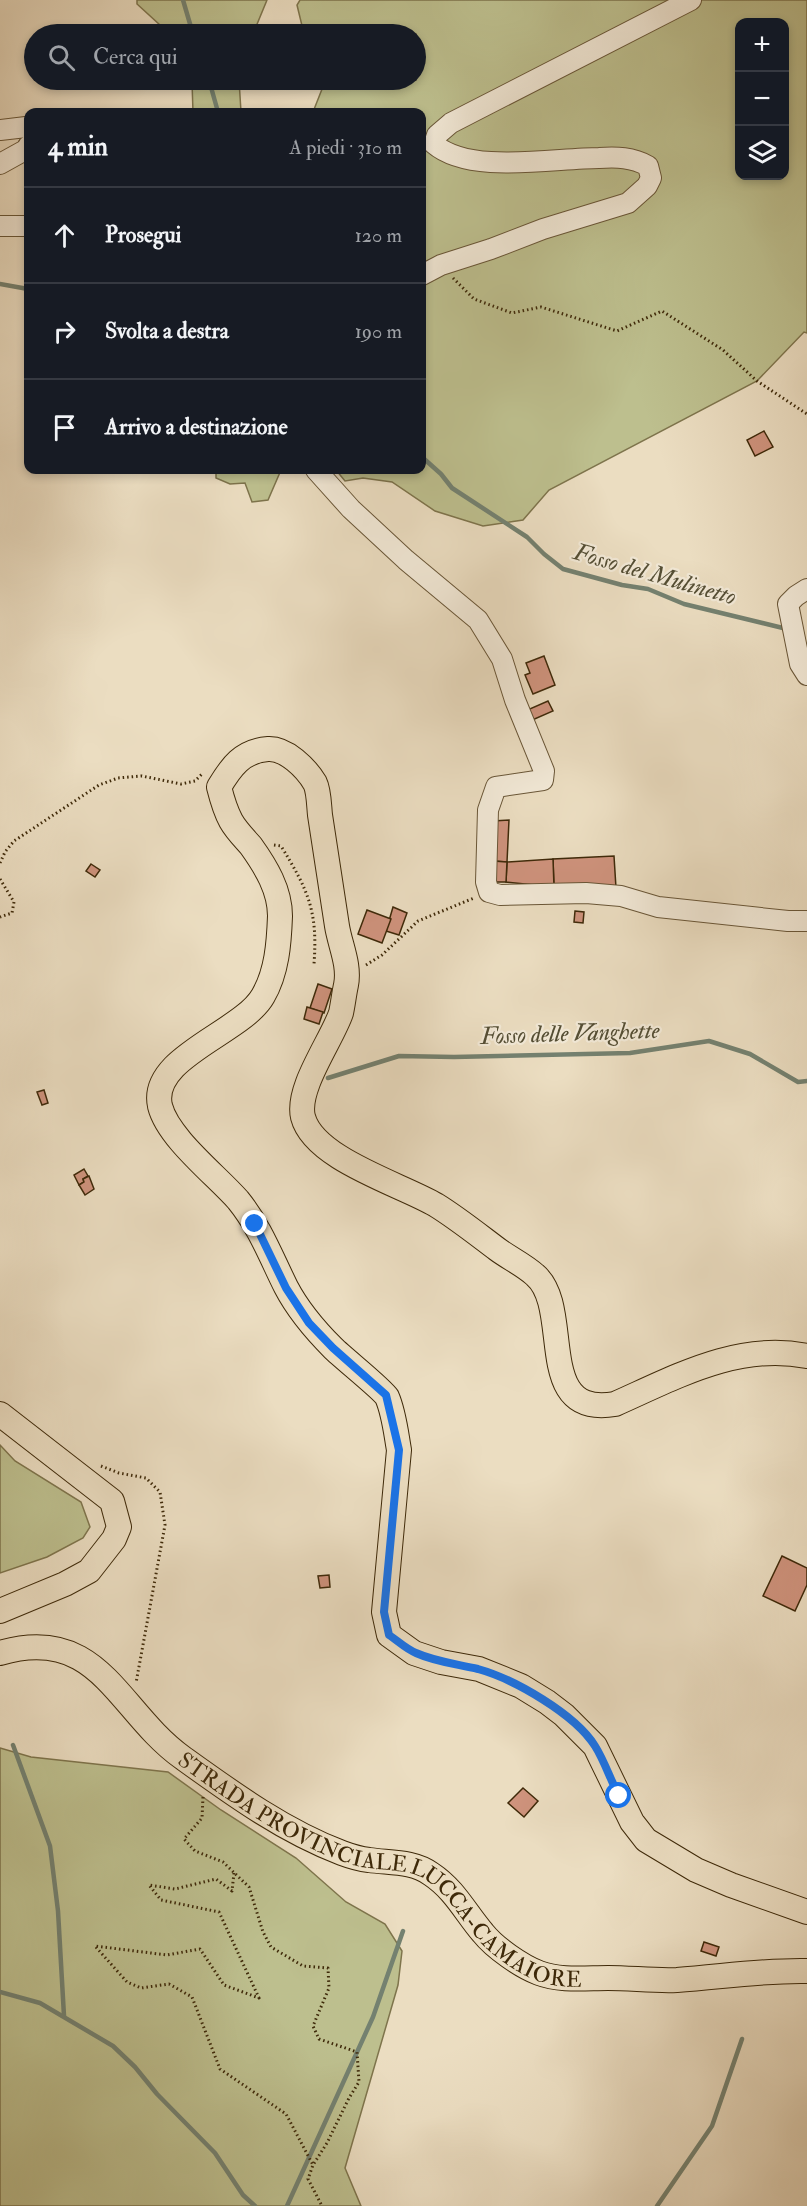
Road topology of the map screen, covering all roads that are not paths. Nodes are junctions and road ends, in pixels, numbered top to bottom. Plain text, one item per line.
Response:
1 (691, 0) edge
2 (24, 127) edge
3 (0, 130) edge
4 (24, 151) edge
5 (0, 164) edge
6 (0, 226) edge
7 (24, 226) edge
8 (426, 273) edge
9 (320, 474) edge
10 (807, 589) edge
11 (807, 675) edge
12 (807, 921) edge
13 (807, 1356) edge
14 (0, 1414) edge
15 (0, 1611) edge
16 (0, 1653) edge
17 (807, 1912) edge
18 (807, 1971) edge

1 - 8 street
2 - 3 street
4 - 5 street
6 - 7 street
9 - 12 street
10 - 11 street
13 - 17 main road
14 - 15 main road
16 - 18 main road, STRADA PROVINCIALE LUCCA-CAMAIORE

